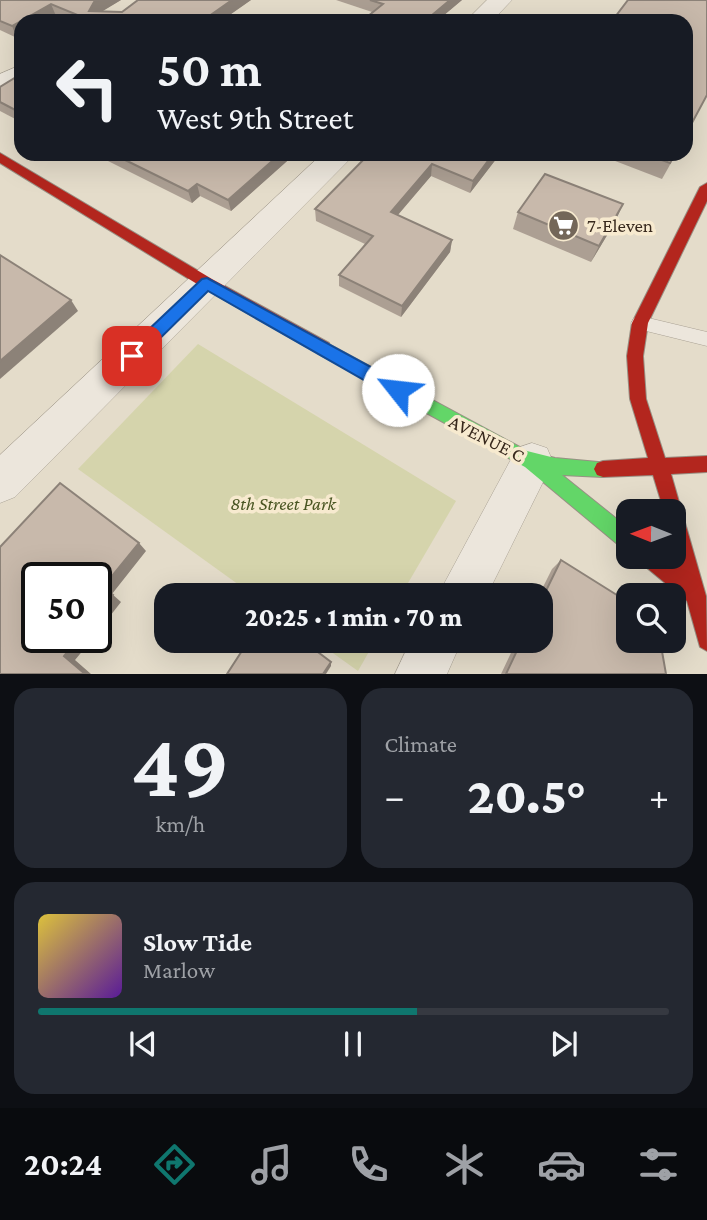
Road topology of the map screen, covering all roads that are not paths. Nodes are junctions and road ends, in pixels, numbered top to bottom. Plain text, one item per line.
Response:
1 (500, 0) edge
2 (485, 14) edge
3 (0, 157) edge
4 (327, 161) edge
5 (707, 187) edge
6 (207, 283) junction
7 (640, 323) junction
8 (707, 339) edge
9 (533, 461) junction
10 (658, 464) junction
11 (707, 464) edge
12 (0, 483) edge
13 (669, 499) edge
14 (616, 530) edge
15 (686, 560) edge
16 (664, 569) edge
17 (468, 583) edge
18 (696, 596) junction
19 (707, 640) edge
20 (431, 653) edge
21 (420, 674) edge

1 - 2 street
3 - 6 main road, AVENUE C
4 - 6 street
5 - 7 main road
6 - 9 main road, AVENUE C
6 - 12 street
7 - 8 lane
7 - 10 main road
9 - 10 main road, AVENUE C
9 - 14 main road
9 - 17 street
10 - 11 main road, AVENUE C
10 - 13 main road
15 - 18 main road
16 - 18 main road
18 - 19 main road
20 - 21 street

